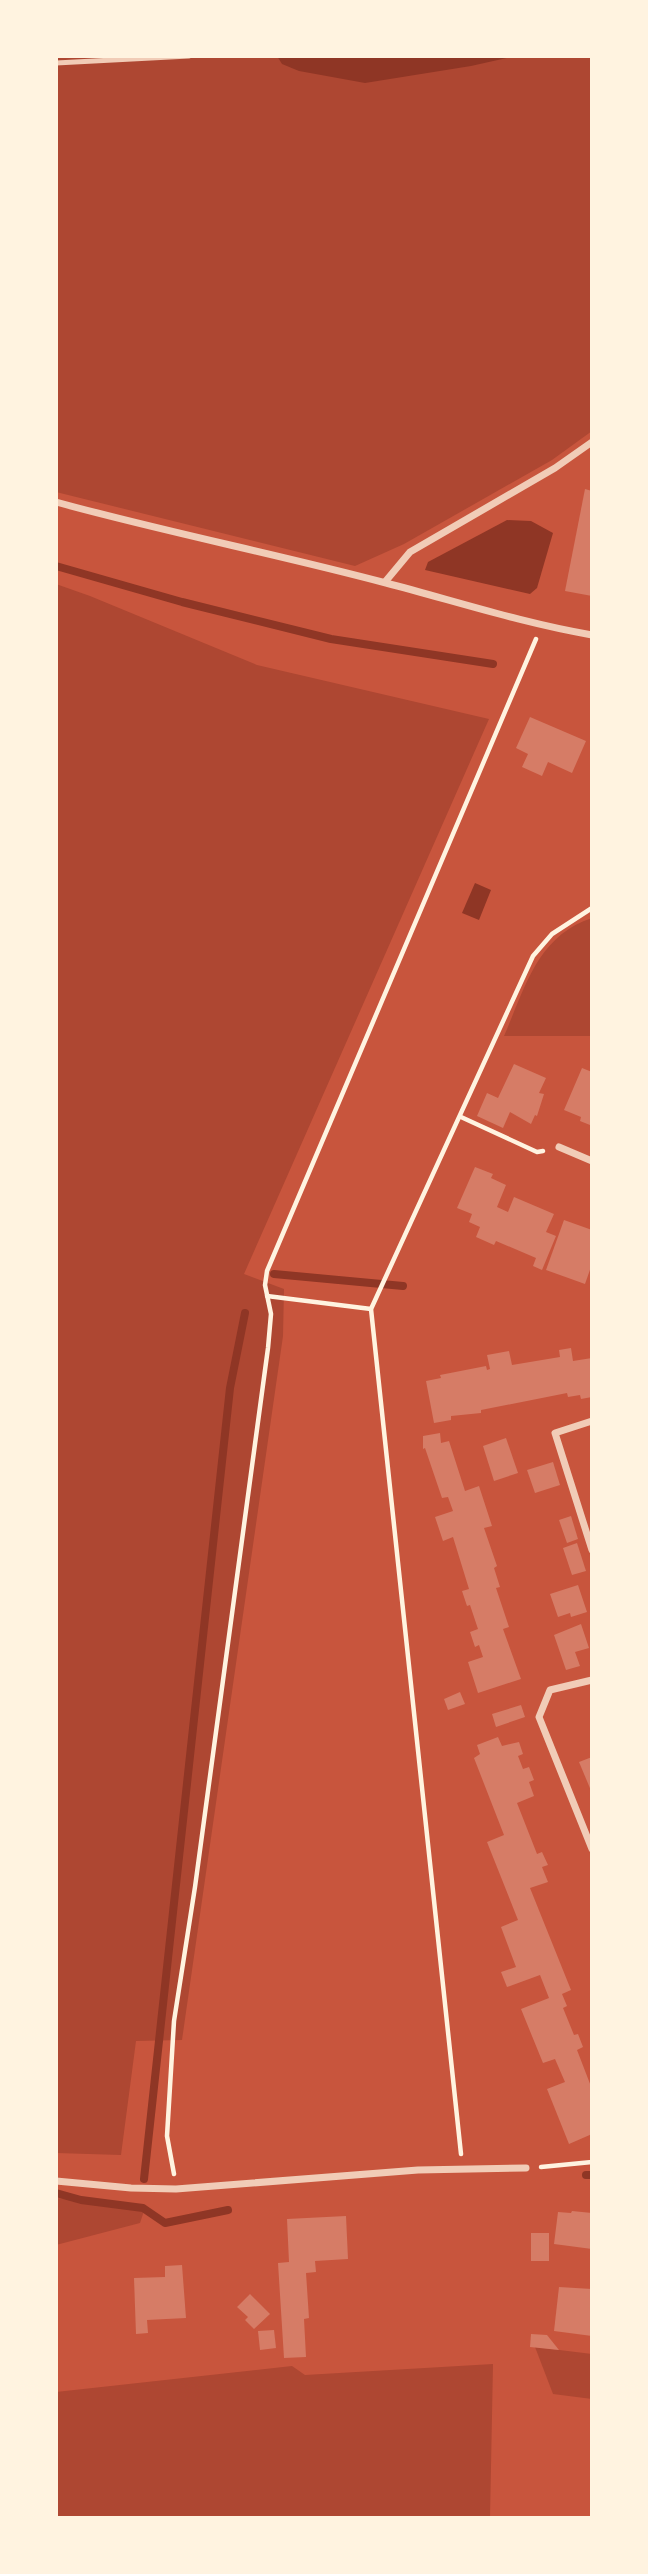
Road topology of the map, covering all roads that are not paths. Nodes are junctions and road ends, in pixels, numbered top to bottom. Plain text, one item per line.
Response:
1 (189, 56) edge
2 (56, 63) edge
3 (592, 442) edge
4 (56, 502) edge
5 (385, 582) junction
6 (592, 635) edge
7 (559, 1147) road end
8 (592, 1161) edge
9 (592, 1421) edge
10 (592, 1550) edge
11 (592, 1680) edge
12 (592, 1849) edge
13 (526, 2168) road end
14 (56, 2181) edge

1 - 2 lane
3 - 5 street
4 - 5 street
5 - 6 street
7 - 8 street
9 - 10 street
11 - 12 street
13 - 14 street

